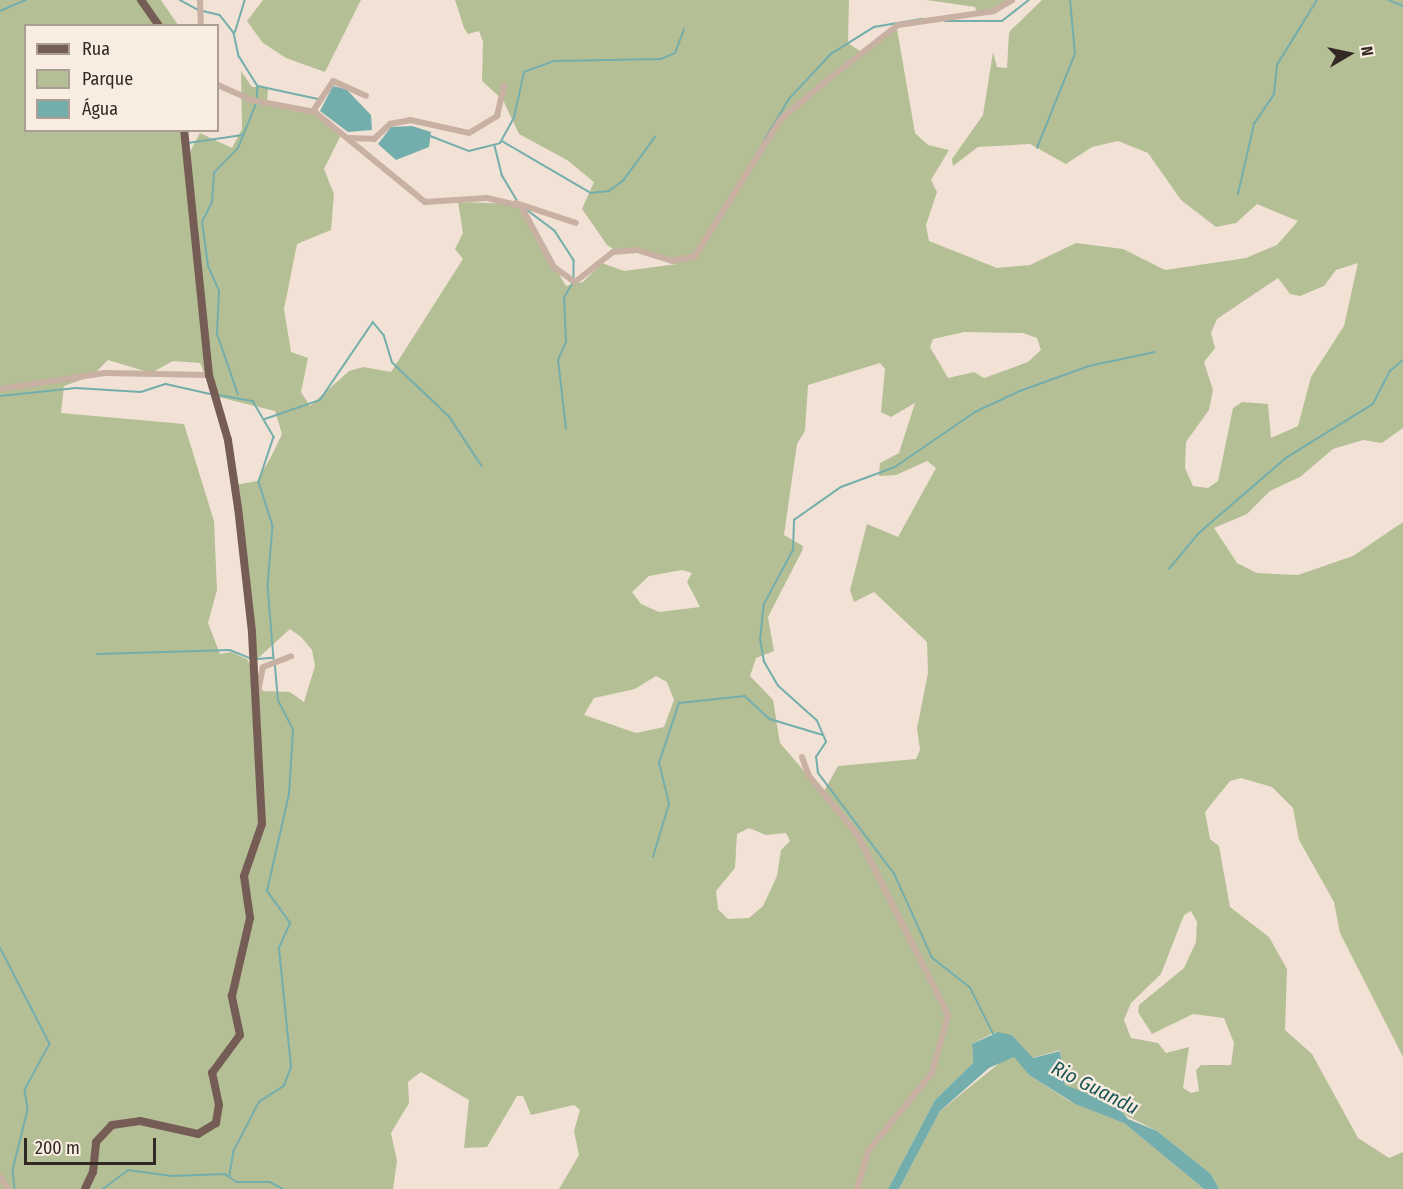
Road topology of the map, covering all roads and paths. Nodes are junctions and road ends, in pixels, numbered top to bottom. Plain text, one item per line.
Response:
1 (141, 0) edge
2 (200, 0) edge
3 (1012, 0) edge
4 (158, 24) edge
5 (201, 24) edge
6 (219, 85) edge
7 (504, 87) dead end
8 (366, 96) dead end
9 (313, 111) junction
10 (184, 132) edge
11 (346, 137) junction
12 (510, 202) junction
13 (576, 223) dead end
14 (209, 375) junction
15 (0, 389) edge
16 (291, 656) dead end
17 (255, 702) junction
18 (802, 757) dead end
19 (0, 1176) edge
20 (8, 1189) edge
21 (85, 1189) edge
22 (858, 1189) edge

1 - 4 main road
2 - 5 street
3 - 12 street
6 - 9 street
7 - 11 street
8 - 9 street
9 - 11 street
10 - 14 main road
11 - 12 street
12 - 13 street
14 - 15 street
14 - 17 main road
16 - 17 street
17 - 21 main road
18 - 22 street
19 - 20 street

